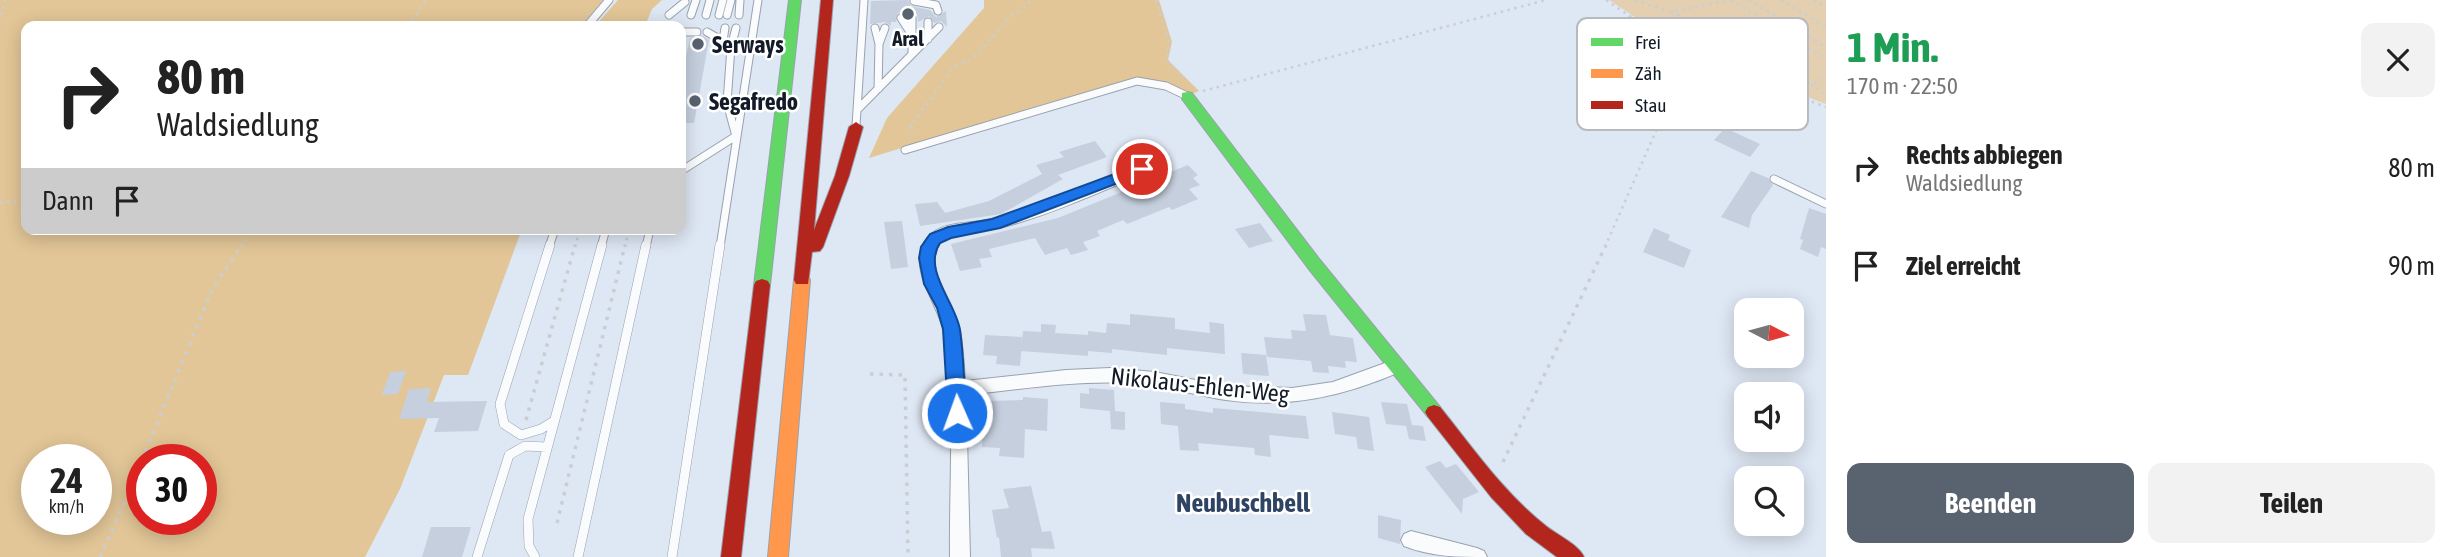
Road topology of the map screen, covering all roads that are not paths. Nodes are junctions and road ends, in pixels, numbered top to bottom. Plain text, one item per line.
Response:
1 (609, 0) edge
2 (696, 0) edge
3 (710, 0) edge
4 (723, 0) edge
5 (731, 0) edge
6 (740, 0) edge
7 (758, 0) edge
8 (794, 0) edge
9 (827, 0) edge
10 (864, 0) edge
11 (942, 0) edge
12 (686, 1) edge
13 (914, 1) edge
14 (669, 15) dead end
15 (680, 15) dead end
16 (691, 15) dead end
17 (706, 15) dead end
18 (719, 15) dead end
19 (727, 15) dead end
20 (739, 15) dead end
21 (901, 18) dead end
22 (912, 18) dead end
23 (591, 21) edge
24 (928, 22) dead end
25 (939, 27) dead end
26 (725, 28) dead end
27 (736, 28) dead end
28 (875, 28) dead end
29 (885, 28) dead end
30 (686, 31) edge
31 (697, 32) dead end
32 (707, 32) dead end
33 (912, 35) junction
34 (928, 39) junction
35 (723, 41) junction
36 (878, 44) junction
37 (731, 47) junction
38 (912, 54) junction
39 (878, 89) junction
40 (1193, 94) joint
41 (859, 108) junction
42 (856, 127) joint
43 (736, 136) junction
44 (905, 150) dead end
45 (686, 169) edge
46 (1142, 169) dead end
47 (1774, 179) dead end
48 (1826, 204) edge
49 (553, 235) edge
50 (604, 235) edge
51 (649, 235) edge
52 (802, 283) junction
53 (1396, 366) junction
54 (957, 389) junction
55 (554, 421) junction
56 (521, 435) junction
57 (547, 447) junction
58 (517, 449) junction
59 (1410, 540) dead end
60 (1561, 554) edge
61 (477, 557) edge
62 (535, 557) edge
63 (579, 557) edge
64 (672, 557) edge
65 (730, 557) edge
66 (778, 557) edge
67 (960, 557) edge
68 (1478, 557) edge

1 - 23 lane
2 - 16 lane
3 - 17 lane
4 - 18 lane
5 - 19 lane
6 - 20 lane
7 - 43 lane
8 - 65 main road
9 - 52 main road
10 - 41 lane
11 - 13 lane
12 - 14 lane
12 - 15 lane
21 - 33 lane
22 - 33 lane
24 - 34 lane
25 - 34 lane
26 - 35 lane
27 - 37 lane
28 - 36 lane
29 - 36 lane
30 - 31 lane
32 - 35 lane
33 - 38 lane
34 - 38 lane
35 - 37 lane
36 - 39 lane
37 - 43 lane
38 - 39 lane
39 - 41 lane
40 - 44 lane
40 - 53 main road
41 - 42 lane
42 - 52 main road
43 - 45 lane
43 - 64 lane
46 - 54 street
47 - 48 lane
49 - 56 lane
50 - 55 lane
51 - 63 lane
52 - 66 main road
53 - 54 street, Nikolaus-Ehlen-Weg
53 - 60 main road
54 - 67 street
55 - 56 lane
55 - 57 lane
56 - 58 lane
57 - 58 lane
57 - 62 lane
58 - 61 lane
59 - 68 street

